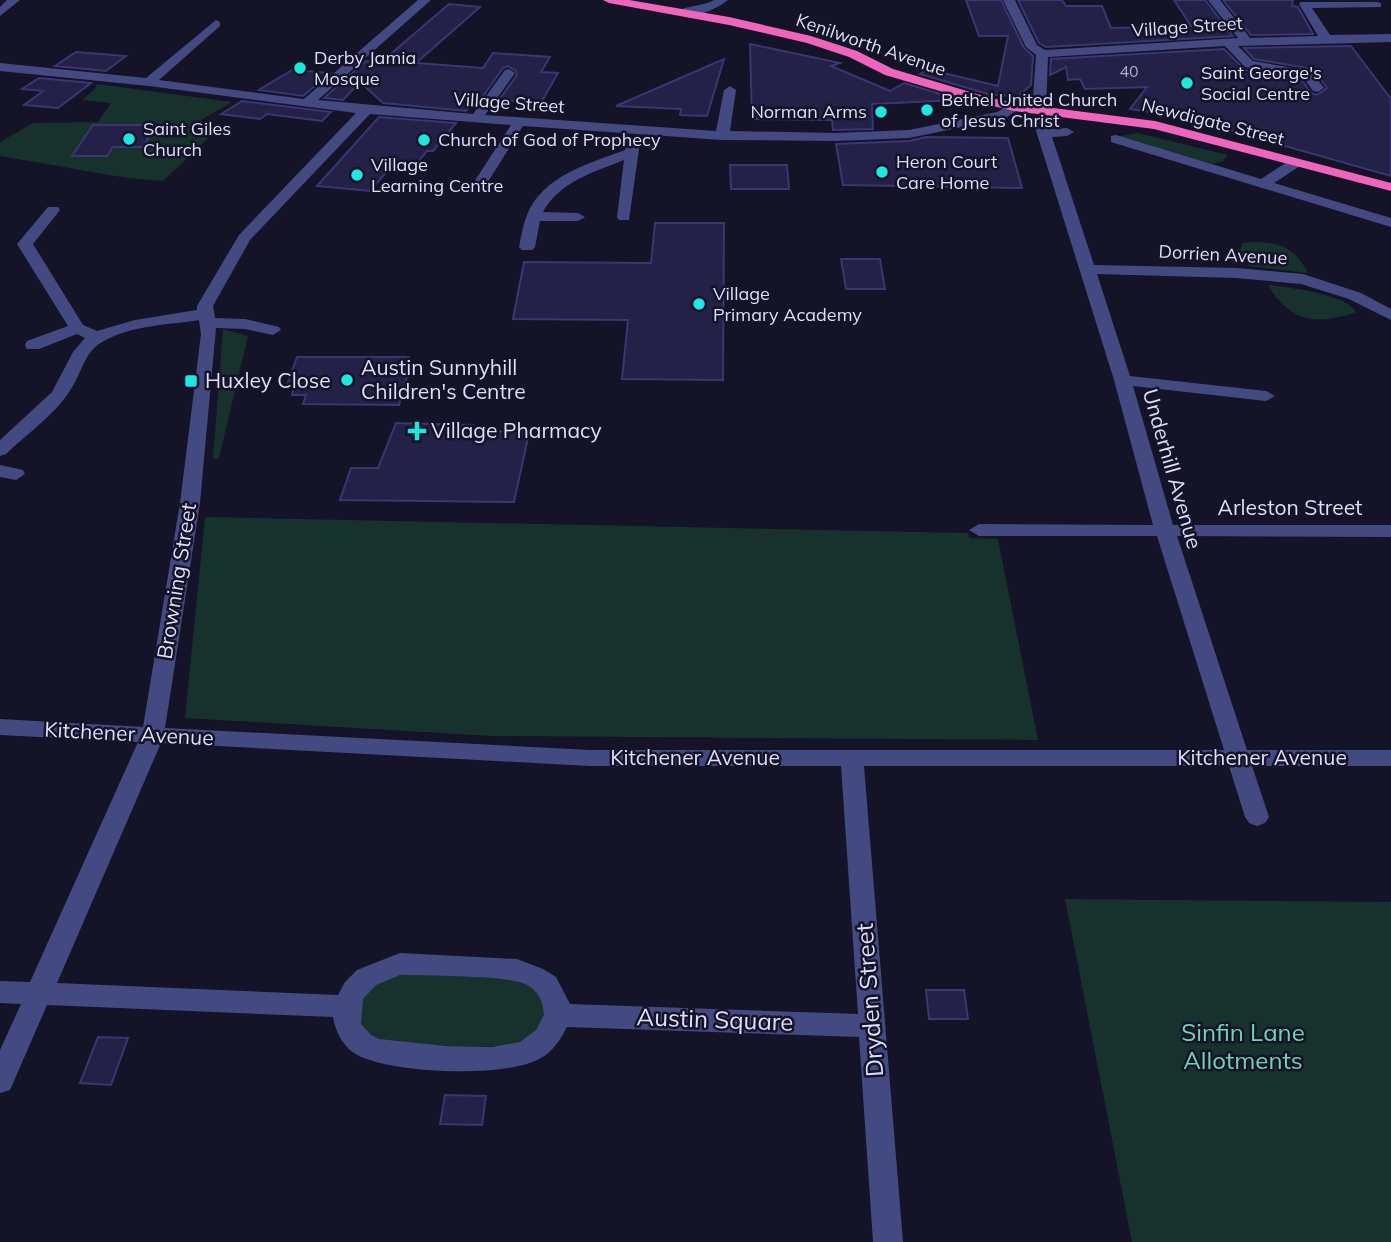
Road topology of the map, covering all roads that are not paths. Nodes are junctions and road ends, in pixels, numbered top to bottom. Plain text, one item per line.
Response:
1 (14, 0) edge
2 (425, 0) edge
3 (609, 0) edge
4 (722, 0) edge
5 (1009, 0) edge
6 (1214, 0) edge
7 (1377, 5) dead end
8 (682, 12) junction
9 (0, 13) edge
10 (729, 21) junction
11 (216, 24) dead end
12 (1326, 38) junction
13 (1391, 38) edge
14 (1246, 41) junction
15 (1228, 42) junction
16 (1042, 54) junction
17 (2, 69) edge
18 (509, 73) dead end
19 (149, 82) junction
20 (1318, 88) dead end
21 (730, 90) dead end
22 (307, 103) junction
23 (1014, 107) junction
24 (362, 110) junction
25 (476, 118) junction
26 (1041, 121) junction
27 (519, 122) junction
28 (638, 131) junction
29 (1067, 132) dead end
30 (722, 136) junction
31 (1116, 139) dead end
32 (629, 153) junction
33 (1297, 164) junction
34 (481, 182) dead end
35 (1264, 183) junction
36 (1391, 187) edge
37 (1391, 201) edge
38 (53, 211) dead end
39 (534, 216) junction
40 (624, 216) dead end
41 (578, 217) dead end
42 (1391, 223) edge
43 (527, 247) dead end
44 (1087, 269) junction
45 (1391, 315) edge
46 (206, 318) junction
47 (77, 328) junction
48 (273, 330) dead end
49 (97, 337) junction
50 (33, 345) dead end
51 (1123, 380) junction
52 (1266, 396) dead end
53 (0, 450) edge
54 (979, 530) dead end
55 (1165, 531) junction
56 (1391, 531) edge
57 (0, 727) edge
58 (153, 735) junction
59 (852, 758) junction
60 (1237, 758) junction
61 (1391, 758) edge
62 (1257, 817) dead end
63 (0, 992) edge
64 (38, 993) junction
65 (347, 1006) junction
66 (558, 1015) junction
67 (872, 1026) junction
68 (0, 1081) edge
69 (888, 1242) edge

1 - 9 street
2 - 22 street
3 - 8 highway, Kenilworth Avenue
4 - 8 street
4 - 10 street
5 - 16 street
6 - 14 street
7 - 12 street
8 - 10 highway, Kenilworth Avenue
10 - 23 highway, Kenilworth Avenue
11 - 19 street
12 - 13 street, Village Street
12 - 14 street, Village Street
14 - 15 street, Village Street
15 - 16 street, Village Street
15 - 20 street
16 - 26 street
17 - 19 street, Village Street
18 - 25 street
19 - 22 street, Village Street
21 - 30 street
22 - 24 street, Village Street
23 - 26 highway, Kenilworth Avenue
23 - 30 street, Village Street
24 - 25 street, Village Street
24 - 46 street, Browning Street
25 - 27 street, Village Street
26 - 29 street
26 - 33 highway, Newdigate Street
26 - 44 street, Underhill Avenue
27 - 28 street, Village Street
27 - 34 street
28 - 30 street, Village Street
28 - 32 street
31 - 35 street, Newdigate Street
32 - 39 street
32 - 40 street
33 - 35 street, Newdigate Street
33 - 36 highway, Newdigate Street
33 - 37 highway, Newdigate Street
35 - 42 street, Newdigate Street
38 - 47 street
39 - 41 street
39 - 43 street
44 - 45 street, Dorrien Avenue
44 - 51 street, Underhill Avenue
46 - 48 street
46 - 49 street
46 - 58 street, Browning Street
47 - 49 street
47 - 50 street
49 - 53 street
51 - 52 street
51 - 55 street, Underhill Avenue
54 - 55 street, Arleston Street
55 - 56 street, Arleston Street
55 - 60 street, Underhill Avenue
57 - 58 street, Kitchener Avenue
58 - 59 street, Kitchener Avenue
58 - 64 street, Browning Street
59 - 60 street, Kitchener Avenue
59 - 67 street, Dryden Street
60 - 61 street, Kitchener Avenue
60 - 62 street, Underhill Avenue
63 - 64 street
64 - 65 street
64 - 68 street, Browning Street
65 - 66 street
65 - 66 street
66 - 67 street, Austin Square
67 - 69 street, Dryden Street

